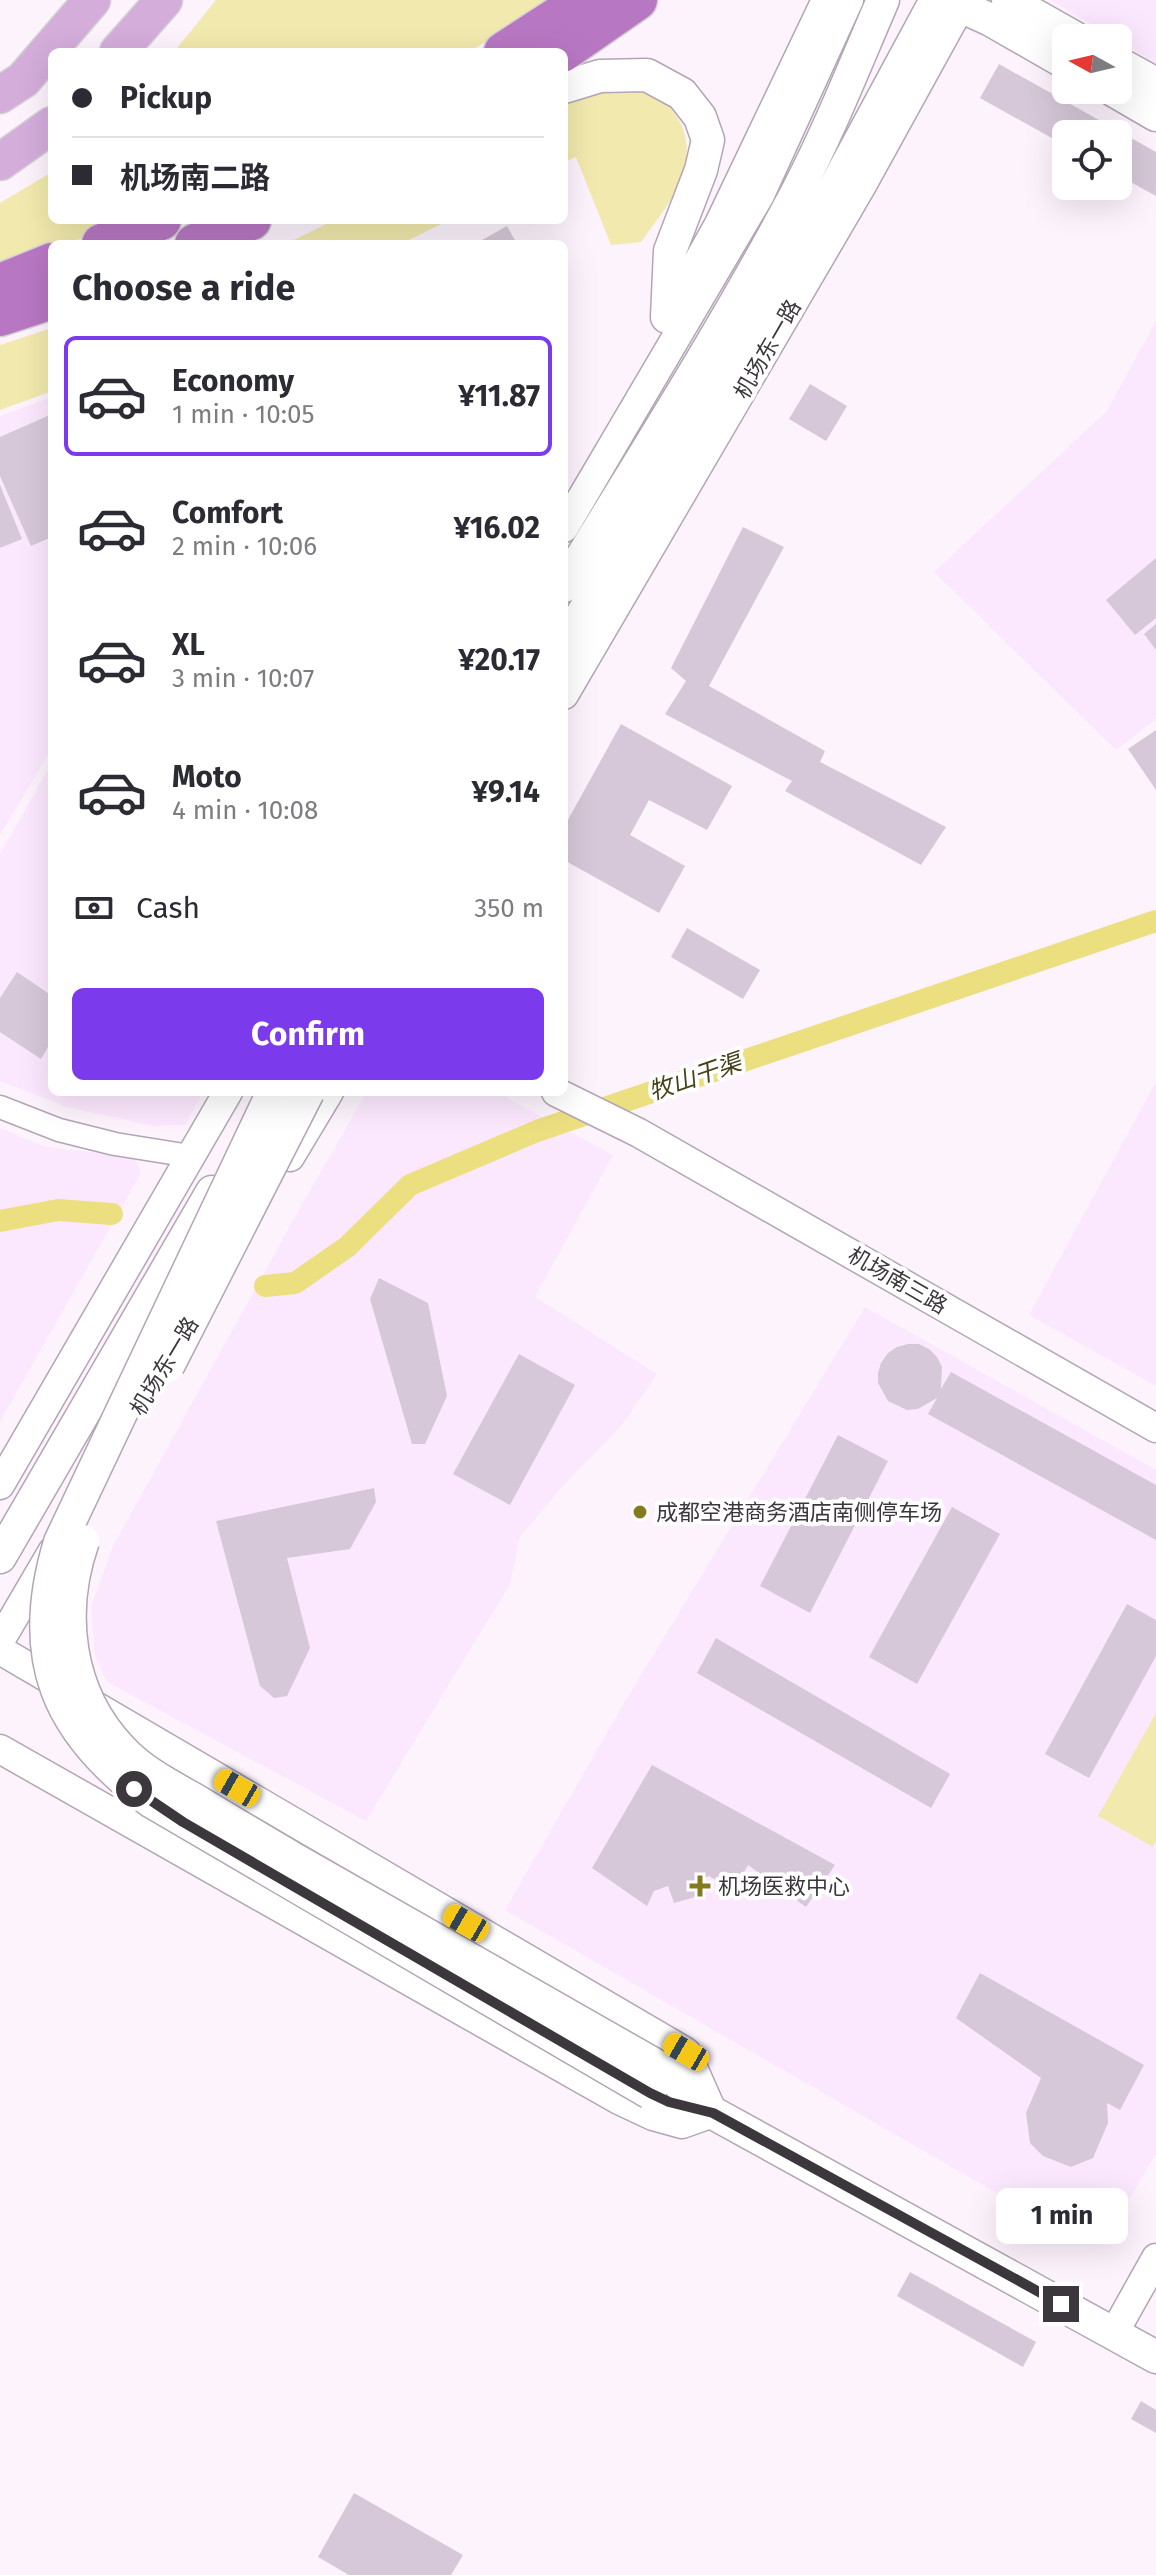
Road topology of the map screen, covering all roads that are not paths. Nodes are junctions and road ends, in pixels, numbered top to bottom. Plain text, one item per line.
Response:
1 (92, 0) edge
2 (164, 0) edge
3 (584, 0) edge
4 (637, 0) edge
5 (826, 0) edge
6 (849, 0) edge
7 (883, 0) edge
8 (1008, 0) edge
9 (953, 2) edge
10 (1052, 25) edge
11 (51, 48) edge
12 (122, 48) edge
13 (510, 48) edge
14 (568, 48) edge
15 (48, 51) edge
16 (1052, 55) edge
17 (1132, 71) edge
18 (1156, 84) edge
19 (568, 86) edge
20 (0, 95) edge
21 (1132, 101) edge
22 (1156, 115) edge
23 (48, 128) edge
24 (0, 162) edge
25 (151, 224) edge
26 (242, 224) edge
27 (112, 240) edge
28 (204, 240) edge
29 (48, 265) edge
30 (0, 284) edge
31 (48, 300) edge
32 (0, 316) edge
33 (667, 317) junction
34 (568, 488) edge
35 (568, 521) edge
36 (568, 579) edge
37 (568, 638) edge
38 (568, 688) edge
39 (226, 1096) edge
40 (270, 1096) edge
41 (270, 1096) edge
42 (306, 1096) edge
43 (327, 1096) edge
44 (564, 1096) edge
45 (0, 1107) edge
46 (190, 1156) junction
47 (1156, 1428) edge
48 (0, 1485) edge
49 (0, 1557) edge
50 (0, 1641) edge
51 (0, 1650) edge
52 (0, 1749) edge
53 (656, 2081) junction
54 (713, 2113) junction
55 (1156, 2258) edge
56 (1114, 2333) junction
57 (1156, 2357) edge

1 - 11 main road
2 - 12 main road
3 - 13 highway
4 - 14 highway
5 - 33 street
6 - 35 street
7 - 36 main road
8 - 10 main road
9 - 16 main road
9 - 37 main road
9 - 38 street, 机场东一路
15 - 20 main road
17 - 18 main road
19 - 33 main road
21 - 22 main road
23 - 24 main road
25 - 27 highway
26 - 28 highway
29 - 30 highway
31 - 32 highway
33 - 34 street
39 - 46 street
40 - 49 main road, bridge
41 - 53 main road, bridge
42 - 53 main road, bridge
43 - 50 street, 机场东一路
44 - 47 street, 机场南三路
45 - 46 street
46 - 48 street
51 - 54 street
52 - 54 street
53 - 54 main road
54 - 56 main road
55 - 56 street
56 - 57 main road

